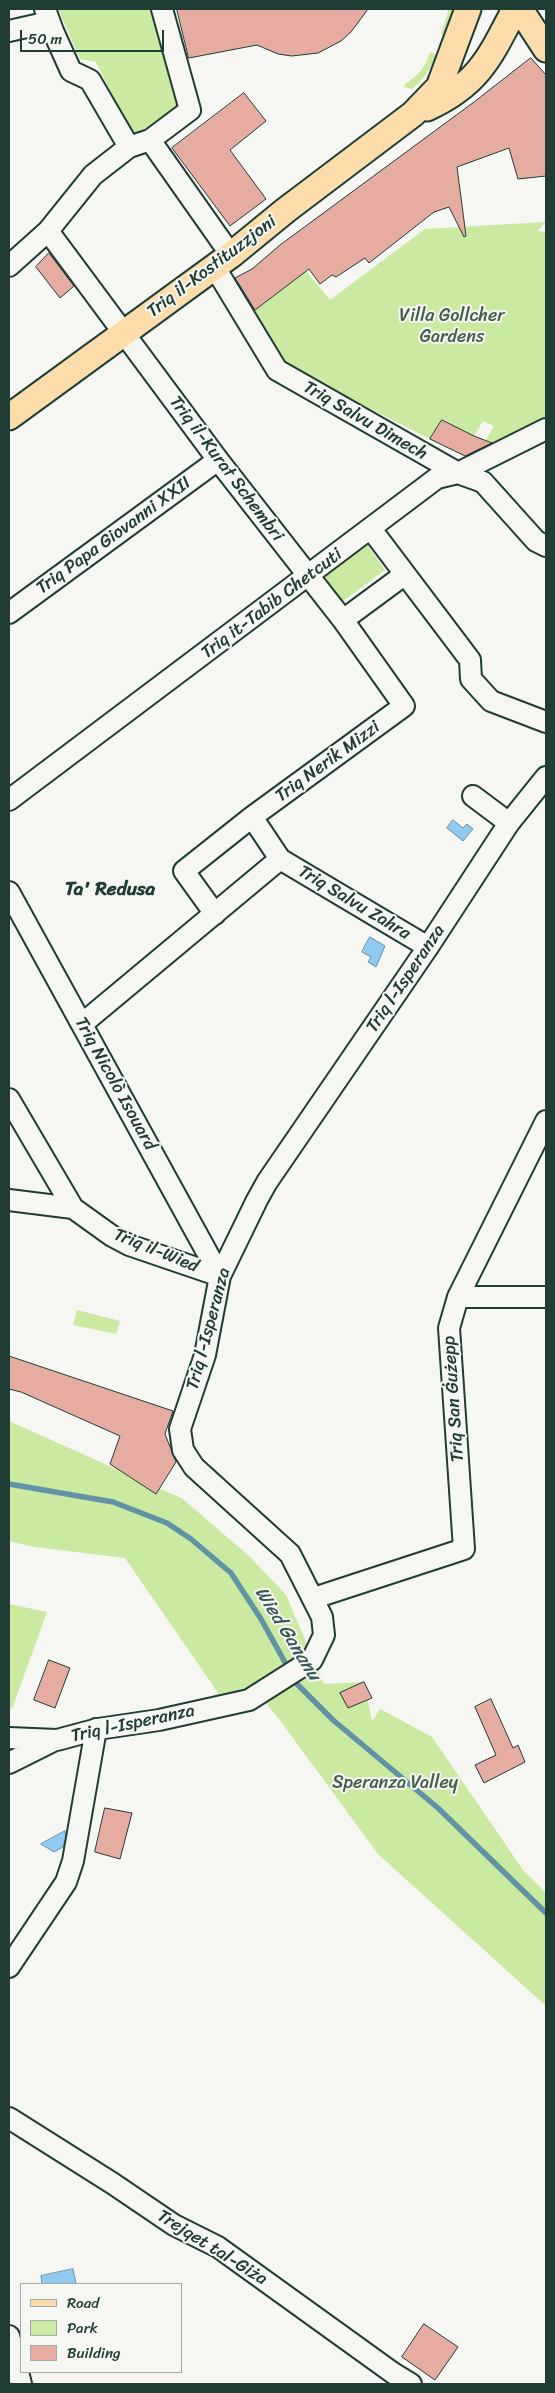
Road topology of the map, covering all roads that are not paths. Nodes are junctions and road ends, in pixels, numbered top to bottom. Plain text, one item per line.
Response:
1 (162, 9) edge
2 (468, 9) edge
3 (515, 9) edge
4 (520, 9) edge
5 (47, 15) edge
6 (9, 31) edge
7 (546, 49) edge
8 (413, 114) junction
9 (150, 140) junction
10 (129, 147) junction
11 (48, 231) junction
12 (222, 261) junction
13 (9, 266) edge
14 (124, 332) junction
15 (9, 417) edge
16 (546, 429) edge
17 (218, 460) junction
18 (458, 473) junction
19 (371, 529) junction
20 (546, 546) edge
21 (404, 575) junction
22 (309, 576) junction
23 (9, 613) edge
24 (342, 620) junction
25 (404, 706) joint
26 (546, 722) edge
27 (546, 776) edge
28 (472, 796) dead end
29 (9, 800) edge
30 (252, 817) junction
31 (510, 823) junction
32 (280, 859) junction
33 (9, 892) edge
34 (215, 914) junction
35 (428, 947) junction
36 (82, 1024) junction
37 (9, 1099) edge
38 (546, 1121) edge
39 (9, 1200) edge
40 (73, 1208) junction
41 (220, 1276) junction
42 (458, 1297) junction
43 (546, 1297) edge
44 (314, 1598) junction
45 (96, 1729) junction
46 (9, 1738) edge
47 (57, 1740) junction
48 (9, 1763) edge
49 (9, 1967) edge
50 (9, 2118) edge
51 (9, 2336) edge
52 (21, 2384) edge
53 (412, 2384) edge

1 - 9 street
2 - 8 main road
3 - 8 main road
4 - 7 main road
5 - 6 street
5 - 10 street
8 - 12 main road, Triq il-Kostituzzjoni
9 - 10 street
9 - 12 street, Triq Salvu Dimech
10 - 11 street
11 - 13 street
11 - 14 street, Triq il-Kurat Schembri
12 - 14 main road, Triq il-Kostituzzjoni
12 - 18 street, Triq Salvu Dimech
14 - 15 main road, Triq il-Kostituzzjoni
14 - 17 street, Triq il-Kurat Schembri
16 - 18 street, Triq it-Tabib Chetcuti
17 - 22 street, Triq il-Kurat Schembri
17 - 23 street, Triq Papa Giovanni XXII
18 - 19 street, Triq it-Tabib Chetcuti
18 - 20 street, Triq Salvu Dimech
19 - 21 street
19 - 22 street, Triq it-Tabib Chetcuti
21 - 24 street
21 - 26 street
22 - 24 street, Triq il-Kurat Schembri
22 - 29 street, Triq it-Tabib Chetcuti
24 - 25 street, Triq il-Kurat Schembri
25 - 30 street, Triq Nerik Mizzi
27 - 31 street, Triq l-Isperanza
28 - 31 street
30 - 32 street
30 - 34 street, Triq Nerik Mizzi
31 - 35 street, Triq l-Isperanza
32 - 34 street
32 - 35 street, Triq Salvu Zahra
33 - 36 street, Triq Nicolò Isouard
34 - 36 street
35 - 41 street, Triq l-Isperanza
36 - 41 street, Triq Nicolò Isouard
37 - 40 street
38 - 42 street, Triq San Ġużepp
39 - 40 street, Triq il-Wied
40 - 41 street, Triq il-Wied
41 - 44 street, Triq l-Isperanza
42 - 43 street
42 - 44 street, Triq San Ġużepp
44 - 45 street, Triq l-Isperanza
45 - 47 street, Triq l-Isperanza
45 - 49 street
46 - 47 street, Triq l-Isperanza
47 - 48 street
50 - 53 street, Trejqet tal-Giża
51 - 52 street

